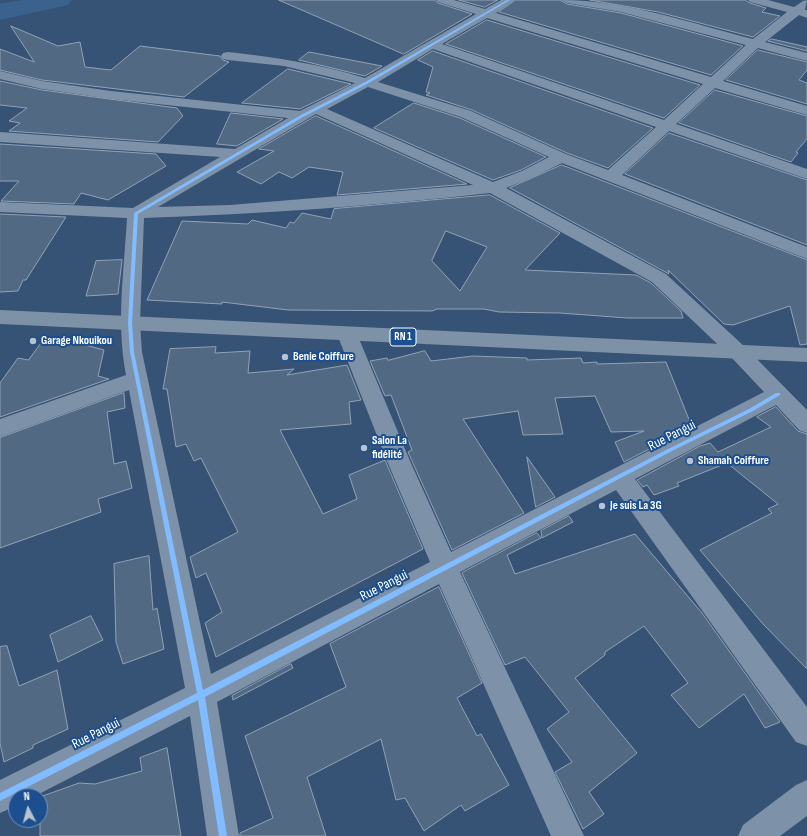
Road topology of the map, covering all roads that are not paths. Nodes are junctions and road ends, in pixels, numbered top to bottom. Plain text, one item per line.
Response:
1 (442, 0) edge
2 (509, 0) edge
3 (567, 0) edge
4 (754, 0) edge
5 (804, 9) edge
6 (487, 13) junction
7 (756, 43) junction
8 (433, 45) junction
9 (228, 56) dead end
10 (807, 57) edge
11 (0, 75) edge
12 (368, 82) junction
13 (716, 82) junction
14 (807, 111) edge
15 (309, 113) junction
16 (667, 126) junction
17 (0, 137) edge
18 (240, 154) junction
19 (561, 157) junction
20 (807, 174) edge
21 (610, 177) junction
22 (493, 188) junction
23 (0, 207) edge
24 (136, 213) junction
25 (807, 253) edge
26 (0, 317) edge
27 (130, 323) junction
28 (347, 334) junction
29 (738, 352) junction
30 (807, 355) edge
31 (137, 379) junction
32 (778, 394) junction
33 (807, 424) edge
34 (0, 428) edge
35 (620, 477) junction
36 (445, 568) junction
37 (201, 695) junction
38 (807, 731) edge
39 (807, 796) edge
40 (0, 797) edge
41 (223, 836) edge
42 (568, 836) edge
43 (754, 836) edge

1 - 6 street
2 - 6 street
3 - 7 street
4 - 5 street
5 - 7 street
6 - 8 street
6 - 13 street
7 - 10 street
7 - 13 street
8 - 12 street
8 - 16 street
9 - 12 street
11 - 15 street
12 - 15 street
12 - 19 street
13 - 14 street
13 - 16 street
15 - 18 street
15 - 22 street
16 - 20 street
16 - 21 street
17 - 18 street
18 - 24 street
19 - 21 street
19 - 22 street
21 - 25 street
22 - 24 street
22 - 29 street
23 - 24 street
24 - 27 street
26 - 27 highway, RN 1
27 - 28 highway, RN 1
27 - 31 street
28 - 29 highway, RN 1
28 - 36 street
29 - 30 highway, RN 1
29 - 32 street
31 - 34 street
31 - 37 street
32 - 33 street
32 - 35 street, Rue Pangui
35 - 36 street, Rue Pangui
35 - 38 street
36 - 37 street, Rue Pangui
36 - 42 street
37 - 40 street, Rue Pangui
37 - 41 street
39 - 43 street

